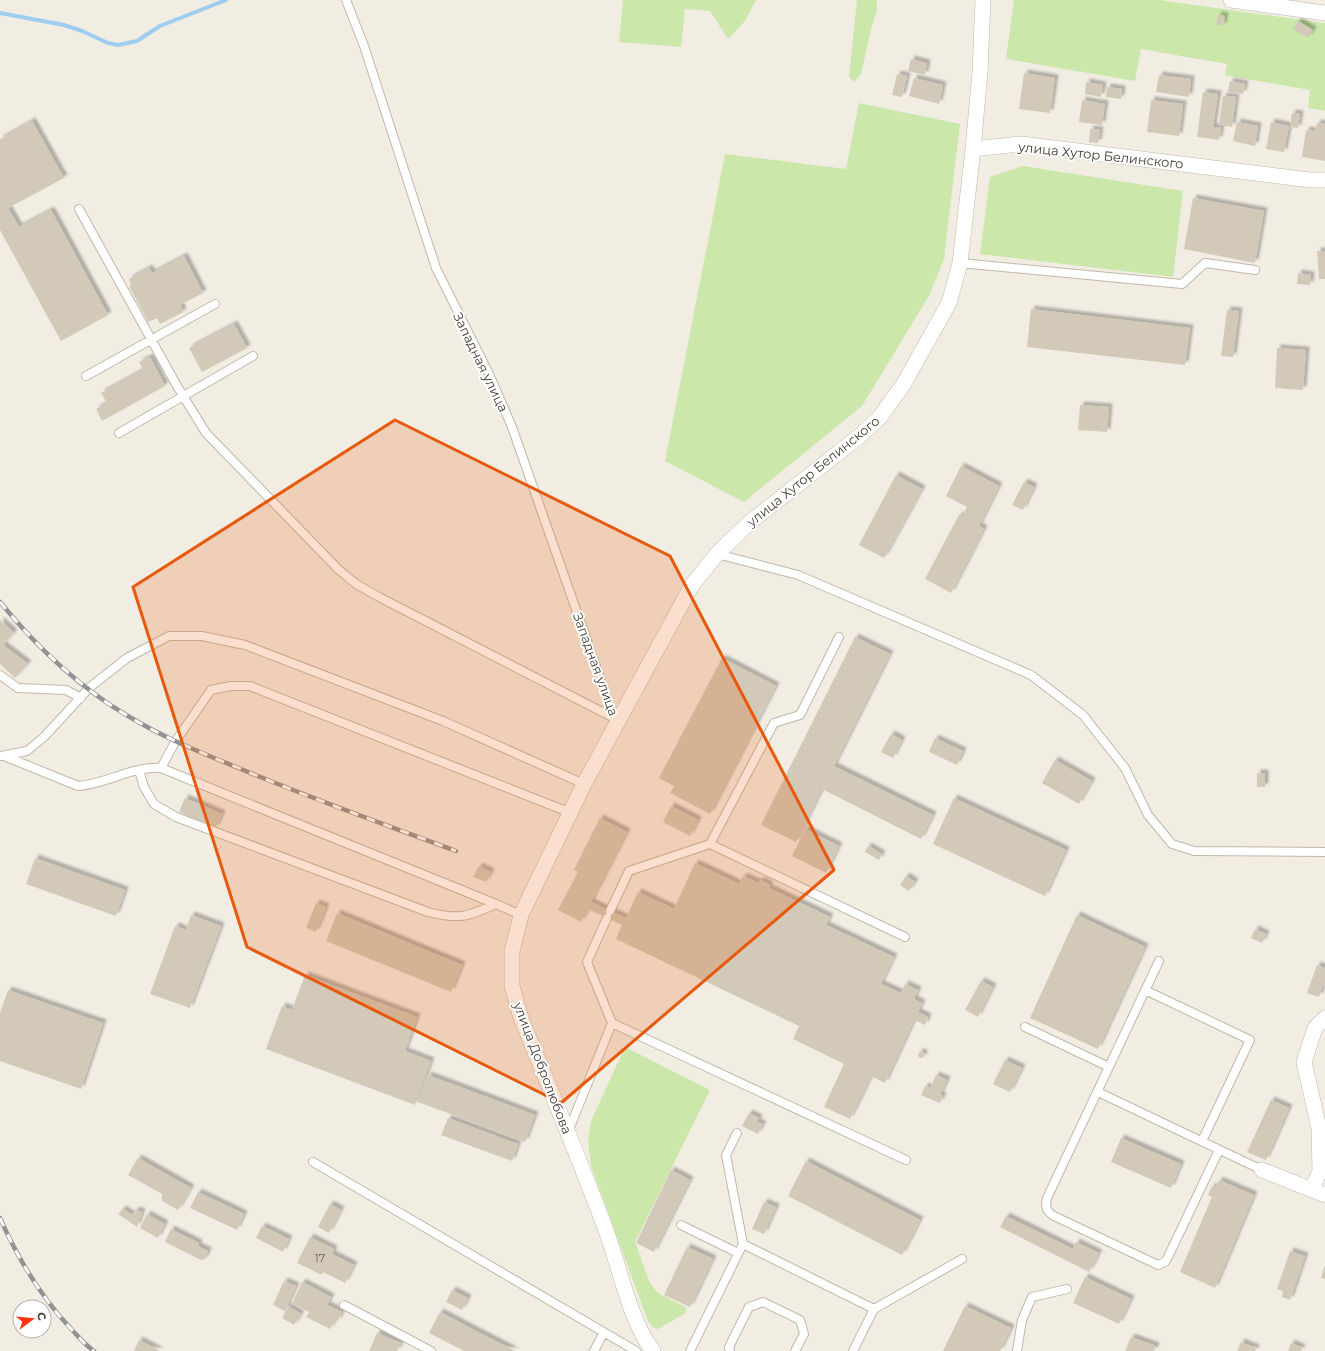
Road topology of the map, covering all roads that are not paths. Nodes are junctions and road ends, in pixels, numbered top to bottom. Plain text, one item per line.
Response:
1 (346, 0) edge
2 (983, 0) edge
3 (1231, 0) edge
4 (1325, 13) edge
5 (973, 149) junction
6 (1325, 180) edge
7 (79, 209) dead end
8 (960, 263) junction
9 (1255, 270) dead end
10 (215, 304) dead end
11 (151, 340) junction
12 (254, 356) dead end
13 (86, 376) dead end
14 (183, 396) junction
15 (118, 433) dead end
16 (717, 554) junction
17 (839, 637) dead end
18 (0, 675) edge
19 (80, 698) junction
20 (616, 720) junction
21 (2, 756) edge
22 (161, 768) junction
23 (139, 770) junction
24 (584, 784) junction
25 (571, 813) junction
26 (710, 844) junction
27 (1325, 852) edge
28 (496, 904) junction
29 (521, 915) junction
30 (906, 938) dead end
31 (1159, 961) dead end
32 (1145, 990) junction
33 (1325, 1018) edge
34 (612, 1023) junction
35 (1025, 1026) dead end
36 (1109, 1067) junction
37 (1098, 1092) junction
38 (568, 1132) junction
39 (737, 1133) dead end
40 (1202, 1141) junction
41 (1219, 1150) junction
42 (906, 1160) dead end
43 (313, 1162) dead end
44 (1262, 1170) joint
45 (1318, 1192) edge
46 (681, 1225) dead end
47 (743, 1244) junction
48 (738, 1253) junction
49 (962, 1259) dead end
50 (1067, 1289) dead end
51 (344, 1305) dead end
52 (874, 1309) junction
53 (604, 1332) junction
54 (431, 1351) edge
55 (594, 1351) edge
56 (636, 1351) edge
57 (653, 1351) edge
58 (690, 1351) edge
59 (730, 1351) edge
60 (795, 1351) edge
61 (853, 1351) edge
62 (1017, 1351) edge

1 - 20 lane, Западная улица
2 - 5 street
3 - 4 street
5 - 6 street, улица Хутор Белинского
5 - 8 street, улица Хутор Белинского
7 - 11 lane
8 - 9 lane
8 - 16 street, улица Хутор Белинского
10 - 11 lane
11 - 13 lane
11 - 14 lane
12 - 14 lane
14 - 15 lane
14 - 20 lane
16 - 20 street, улица Хутор Белинского
16 - 27 lane
17 - 26 lane
18 - 19 lane
19 - 21 lane
19 - 24 lane
20 - 24 street, улица Добролюбова
21 - 23 lane
22 - 23 lane
22 - 25 lane
22 - 28 lane
23 - 28 lane
24 - 25 street, улица Добролюбова
25 - 29 street, улица Добролюбова
26 - 30 lane
26 - 34 lane
28 - 29 lane
29 - 38 street, улица Добролюбова
31 - 32 lane
32 - 36 lane
32 - 40 lane
33 - 45 street
34 - 38 lane
34 - 42 lane
35 - 36 lane
36 - 37 lane
37 - 40 lane
37 - 41 lane
38 - 57 street, улица Добролюбова
39 - 47 lane
40 - 41 lane
41 - 44 lane
43 - 53 lane
44 - 45 street
46 - 48 lane
47 - 48 lane
47 - 52 lane
48 - 58 lane
49 - 52 lane
50 - 62 lane
51 - 54 lane
52 - 61 lane
53 - 55 lane
53 - 56 lane
59 - 60 lane

